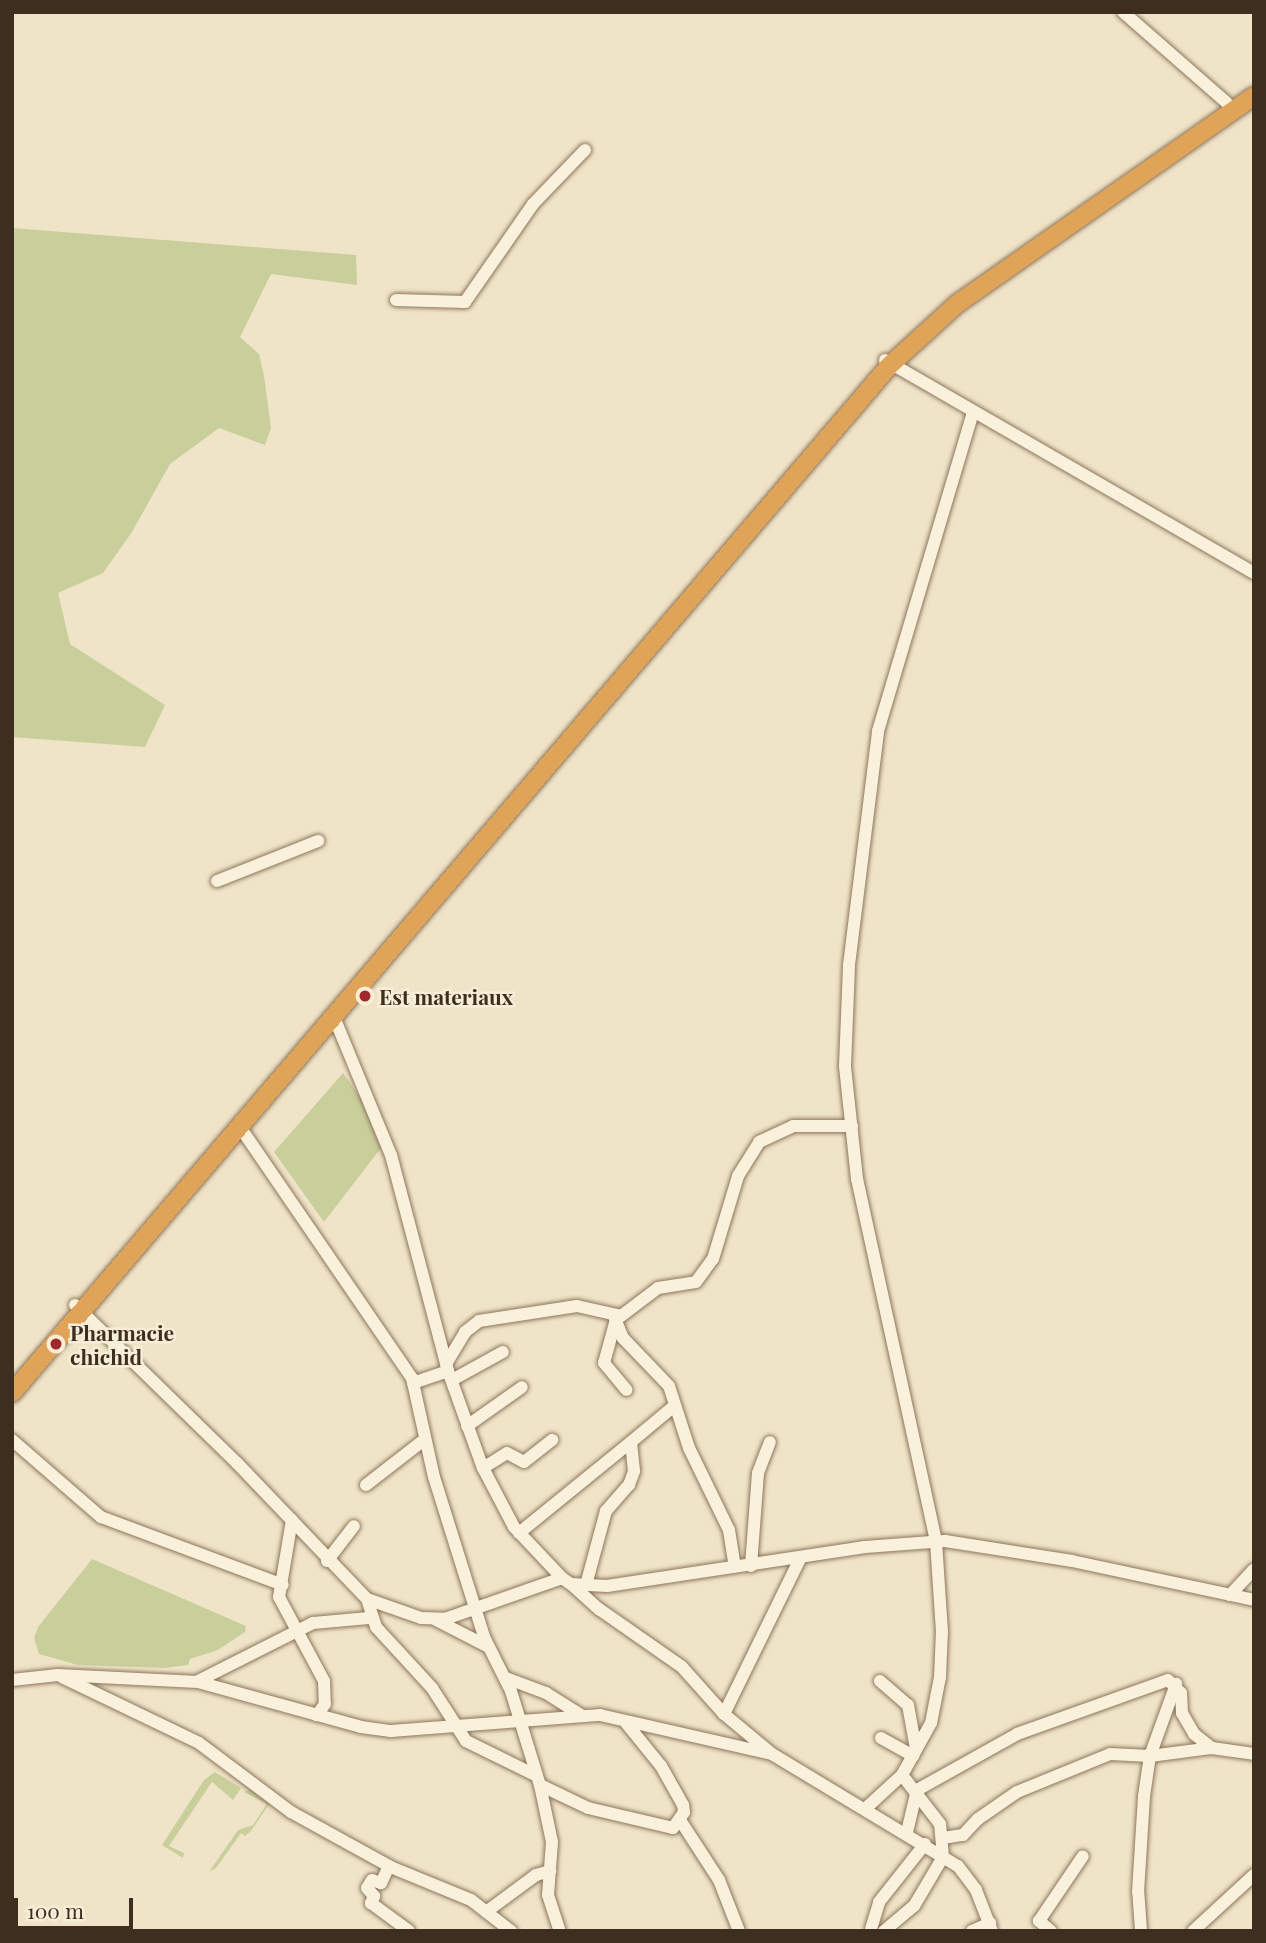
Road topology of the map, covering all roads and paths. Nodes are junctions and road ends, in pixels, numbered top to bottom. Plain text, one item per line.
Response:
1 (1123, 12) edge
2 (1254, 85) edge
3 (1254, 96) edge
4 (1227, 103) junction
5 (584, 150) dead end
6 (396, 300) dead end
7 (887, 362) junction
8 (973, 412) junction
9 (1254, 573) edge
10 (318, 841) dead end
11 (217, 881) dead end
12 (334, 1017) junction
13 (852, 1126) junction
14 (240, 1127) junction
15 (79, 1308) junction
16 (615, 1319) junction
17 (503, 1352) dead end
18 (448, 1371) junction
19 (12, 1379) edge
20 (413, 1383) junction
21 (522, 1387) dead end
22 (627, 1390) dead end
23 (12, 1394) edge
24 (673, 1407) junction
25 (467, 1426) junction
26 (425, 1439) junction
27 (12, 1440) edge
28 (552, 1440) dead end
29 (631, 1442) junction
30 (770, 1442) dead end
31 (483, 1468) junction
32 (366, 1485) dead end
33 (292, 1520) junction
34 (354, 1526) dead end
35 (519, 1533) junction
36 (936, 1541) junction
37 (800, 1559) junction
38 (327, 1561) junction
39 (751, 1566) junction
40 (735, 1567) junction
41 (1254, 1569) edge
42 (566, 1581) junction
43 (283, 1585) junction
44 (586, 1585) junction
45 (1230, 1595) junction
46 (367, 1599) junction
47 (1254, 1600) edge
48 (477, 1607) junction
49 (369, 1618) junction
50 (436, 1620) junction
51 (295, 1632) junction
52 (489, 1647) junction
53 (58, 1675) junction
54 (506, 1678) junction
55 (12, 1680) edge
56 (880, 1681) dead end
57 (198, 1682) junction
58 (1176, 1684) junction
59 (580, 1714) junction
60 (724, 1714) junction
61 (317, 1715) junction
62 (520, 1719) junction
63 (626, 1723) junction
64 (456, 1725) junction
65 (881, 1738) dead end
66 (1212, 1748) junction
67 (914, 1753) junction
68 (772, 1754) junction
69 (1254, 1754) edge
70 (1150, 1756) junction
71 (902, 1774) junction
72 (538, 1780) junction
73 (916, 1790) junction
74 (865, 1809) junction
75 (680, 1820) junction
76 (907, 1832) junction
77 (943, 1838) junction
78 (925, 1844) junction
79 (1083, 1856) dead end
80 (943, 1857) junction
81 (389, 1866) junction
82 (550, 1871) junction
83 (1254, 1875) edge
84 (486, 1912) junction
85 (991, 1927) edge
86 (874, 1930) edge
87 (409, 1931) edge
88 (511, 1931) edge
89 (561, 1931) edge
90 (739, 1931) edge
91 (972, 1931) edge
92 (1051, 1931) edge
93 (1141, 1931) edge
94 (1193, 1931) edge

1 - 4 street
2 - 4 highway
3 - 7 highway
4 - 7 highway
5 - 6 street
7 - 8 street
7 - 12 highway
7 - 15 highway
8 - 9 street
8 - 13 street
10 - 11 street
12 - 14 highway
12 - 18 street
13 - 16 street
13 - 36 street
14 - 15 highway
14 - 20 street
15 - 19 highway
15 - 23 highway
15 - 33 street
16 - 18 street
16 - 22 street
16 - 24 street
17 - 18 street
18 - 20 street
18 - 25 street
20 - 26 street
21 - 25 street
24 - 29 street
24 - 40 street
25 - 31 street
26 - 32 street
26 - 48 street
27 - 43 street
28 - 31 street
29 - 35 street
29 - 44 street
30 - 39 street
31 - 35 street
33 - 38 street
33 - 43 street
34 - 38 street
35 - 42 street
36 - 37 street
36 - 45 street
36 - 67 street
37 - 39 street
37 - 60 street
38 - 46 street
39 - 40 street
40 - 44 street
41 - 45 street
42 - 44 street
42 - 48 street
42 - 60 street
43 - 51 street
45 - 47 street
46 - 49 street
46 - 50 street
48 - 50 street
48 - 52 street
49 - 51 street
49 - 64 street
50 - 52 street
51 - 57 street
51 - 61 street
52 - 54 street
53 - 55 street
53 - 57 street
53 - 81 street
54 - 59 street
54 - 62 street
56 - 67 street
57 - 61 street
58 - 66 street
58 - 70 street
58 - 73 street
59 - 62 street
59 - 63 street
60 - 68 street
61 - 64 street
62 - 64 street
62 - 72 street
63 - 68 street
63 - 75 street
64 - 72 street
65 - 67 street
66 - 69 street
66 - 70 street
67 - 71 street
68 - 74 street
70 - 77 street
70 - 93 street
71 - 73 street
71 - 74 street
72 - 75 street
72 - 82 street
73 - 76 street
73 - 77 street
74 - 76 street
75 - 90 street
76 - 78 street
77 - 80 street
78 - 80 street
78 - 86 street
79 - 92 street
80 - 85 street
80 - 86 street
81 - 84 street
81 - 87 street
82 - 84 street
82 - 89 street
83 - 94 street
84 - 88 street
85 - 91 street

